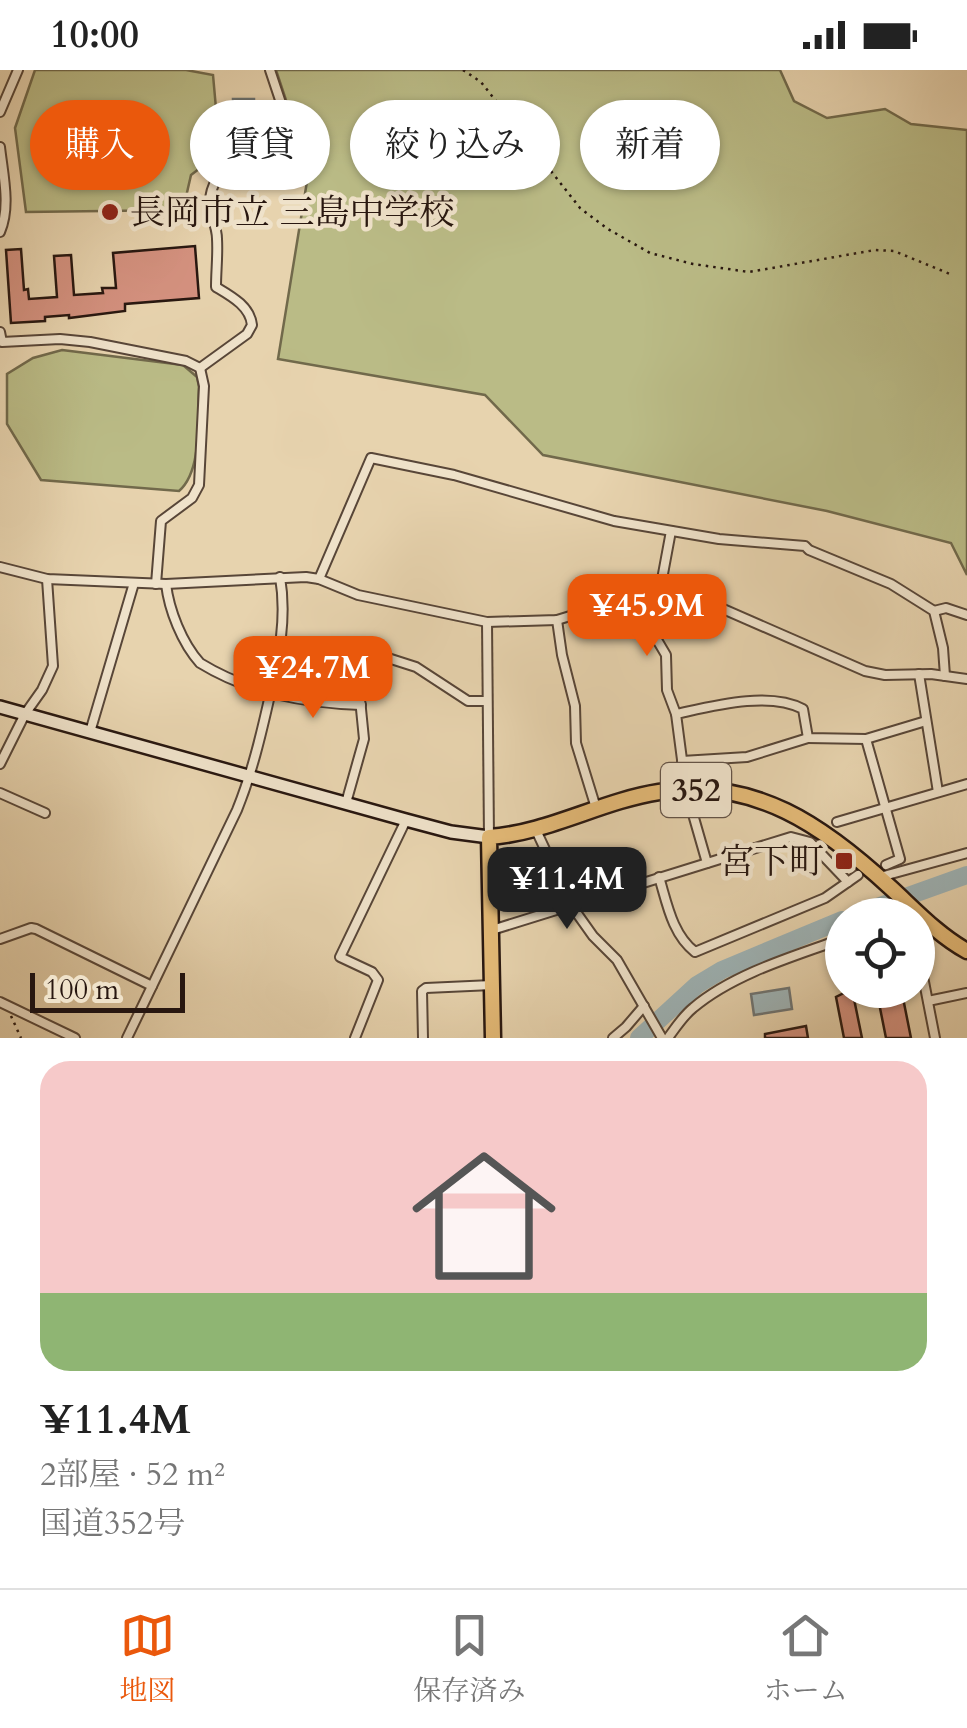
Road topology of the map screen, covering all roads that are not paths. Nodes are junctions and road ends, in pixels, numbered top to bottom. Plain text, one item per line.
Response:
1 (18, 70) edge
2 (270, 70) edge
3 (0, 112) edge
4 (0, 148) edge
5 (0, 232) edge
6 (0, 332) edge
7 (200, 368) junction
8 (671, 531) junction
9 (0, 567) edge
10 (280, 577) junction
11 (47, 578) junction
12 (319, 579) junction
13 (134, 582) junction
14 (161, 584) junction
15 (660, 590) junction
16 (635, 597) junction
17 (934, 611) junction
18 (967, 615) edge
19 (557, 620) junction
20 (486, 622) junction
21 (919, 674) junction
22 (944, 676) junction
23 (967, 679) edge
24 (270, 695) junction
25 (487, 701) junction
26 (361, 705) junction
27 (0, 707) edge
28 (25, 714) junction
29 (676, 714) junction
30 (926, 721) junction
31 (90, 732) junction
32 (808, 738) junction
33 (866, 739) junction
34 (682, 761) junction
35 (0, 764) edge
36 (251, 776) junction
37 (967, 784) edge
38 (686, 790) junction
39 (938, 792) junction
40 (0, 793) edge
41 (346, 803) junction
42 (596, 808) junction
43 (886, 808) junction
44 (45, 813) dead end
45 (406, 820) junction
46 (837, 822) dead end
47 (534, 828) junction
48 (489, 837) junction
49 (967, 853) edge
50 (707, 863) junction
51 (882, 874) junction
52 (858, 875) dead end
53 (659, 877) junction
54 (848, 882) junction
55 (901, 898) edge
56 (571, 905) junction
57 (935, 929) edge
58 (492, 930) junction
59 (0, 939) edge
60 (825, 945) edge
61 (967, 951) edge
62 (492, 985) junction
63 (152, 986) junction
64 (0, 989) edge
65 (967, 993) edge
66 (935, 1000) edge
67 (4, 1004) edge
68 (644, 1008) junction
69 (929, 1008) edge
70 (75, 1038) edge
71 (128, 1038) edge
72 (355, 1038) edge
73 (423, 1038) edge
74 (493, 1038) edge
75 (614, 1038) edge
76 (665, 1038) edge
77 (935, 1038) edge

1 - 3 street
2 - 7 street
4 - 5 street
6 - 7 street
7 - 14 street
8 - 12 street
8 - 15 street
8 - 17 street
9 - 11 street
10 - 12 street
10 - 14 street
10 - 24 street
11 - 13 street
11 - 28 street
12 - 20 street
13 - 14 street
13 - 31 street
14 - 24 street
15 - 16 street
15 - 21 street
16 - 19 street
16 - 29 street
17 - 18 street
17 - 22 street
19 - 20 street
19 - 42 street
20 - 25 street
21 - 22 street
21 - 30 street
22 - 23 street
24 - 26 street
24 - 36 street
25 - 26 street
25 - 48 street
26 - 41 street
27 - 28 main road
28 - 31 main road
28 - 35 street
29 - 32 street
29 - 34 street
30 - 33 street
30 - 39 street
31 - 36 main road
32 - 33 street
32 - 34 street
33 - 43 street
34 - 38 street
36 - 41 main road
36 - 63 street
37 - 39 street
38 - 42 highway, 352
38 - 50 street
38 - 51 highway, 352
39 - 43 street
40 - 44 street
41 - 45 main road
42 - 47 highway, 352
43 - 46 street
43 - 51 street
45 - 48 main road
45 - 72 street
47 - 48 highway, 352
47 - 56 street
48 - 58 highway
49 - 51 street
50 - 53 street
50 - 54 street
51 - 55 highway, 352
52 - 54 street
53 - 54 street
53 - 56 street
56 - 58 street
56 - 68 street
57 - 61 highway, 352
58 - 62 highway
59 - 63 street
60 - 76 street
62 - 73 street
62 - 74 highway
63 - 71 street
64 - 67 street
65 - 66 street
67 - 70 street
68 - 75 street
68 - 76 street
69 - 77 street

